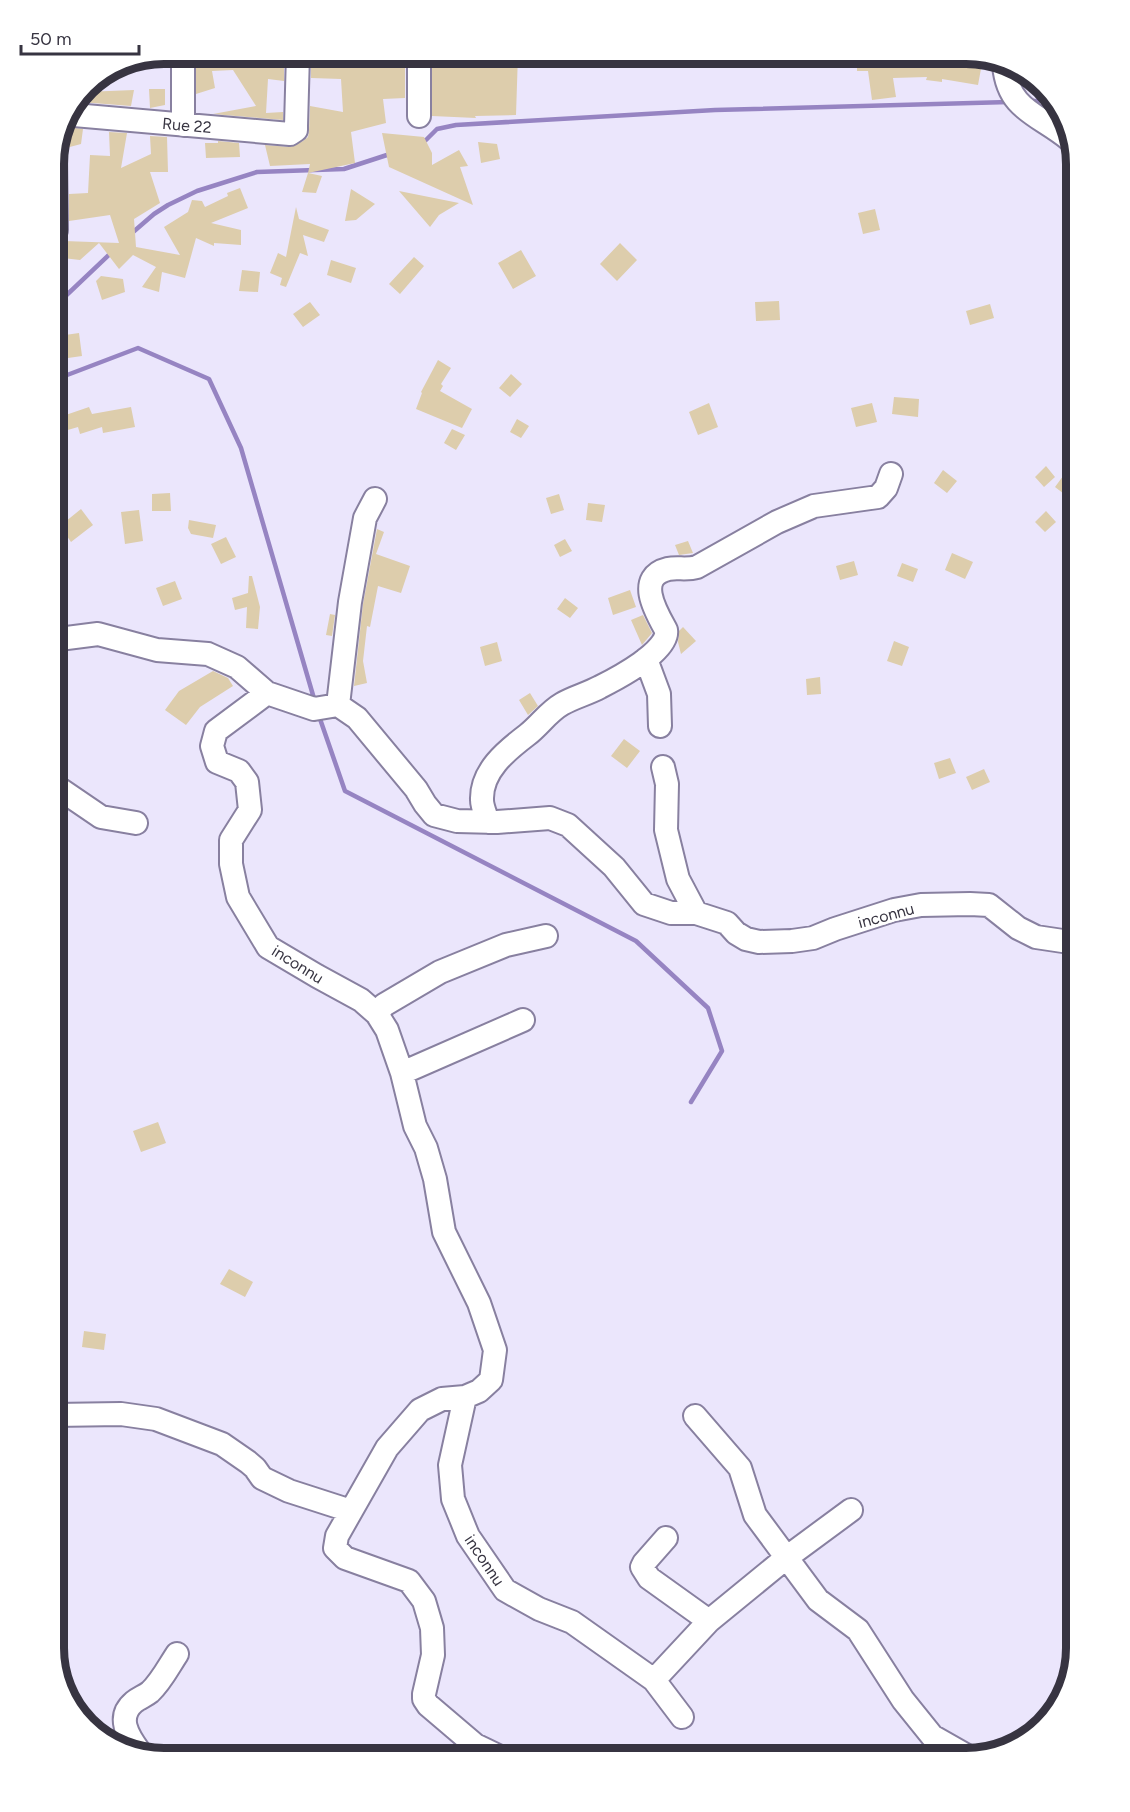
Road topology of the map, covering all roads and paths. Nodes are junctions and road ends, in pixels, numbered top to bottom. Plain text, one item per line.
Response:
1 (183, 64) edge
2 (298, 64) edge
3 (419, 64) edge
4 (1006, 73) edge
5 (78, 115) edge
6 (418, 116) dead end
7 (183, 125) junction
8 (1059, 131) edge
9 (891, 474) dead end
10 (375, 499) dead end
11 (65, 638) edge
12 (646, 659) junction
13 (267, 693) junction
14 (328, 706) junction
15 (660, 726) dead end
16 (663, 767) dead end
17 (65, 792) edge
18 (488, 822) junction
19 (136, 823) dead end
20 (696, 913) junction
21 (546, 936) dead end
22 (1066, 942) edge
23 (377, 1014) junction
24 (523, 1020) dead end
25 (402, 1073) junction
26 (465, 1396) junction
27 (64, 1415) edge
28 (695, 1416) dead end
29 (851, 1510) dead end
30 (351, 1511) junction
31 (666, 1538) dead end
32 (786, 1558) junction
33 (709, 1621) junction
34 (177, 1654) dead end
35 (654, 1680) junction
36 (682, 1717) dead end
37 (134, 1743) edge
38 (468, 1747) edge
39 (953, 1748) edge

1 - 7 street
2 - 7 street, Rue 22
3 - 6 street
4 - 8 street
5 - 7 street, Rue 22
9 - 12 street
10 - 14 street
11 - 13 street, inconnu
12 - 15 street
12 - 18 street
13 - 14 street, inconnu
13 - 23 street, inconnu
14 - 18 street, inconnu
16 - 20 street
17 - 19 street
18 - 20 street, inconnu
20 - 22 street, inconnu
21 - 23 street
23 - 25 street, inconnu
24 - 25 street
25 - 26 street, inconnu
26 - 30 street, inconnu
26 - 35 street, inconnu
27 - 30 street
28 - 32 street
29 - 32 street
30 - 38 street, inconnu
31 - 33 street
32 - 33 street
32 - 39 street
33 - 35 street
34 - 37 street
35 - 36 street, inconnu

